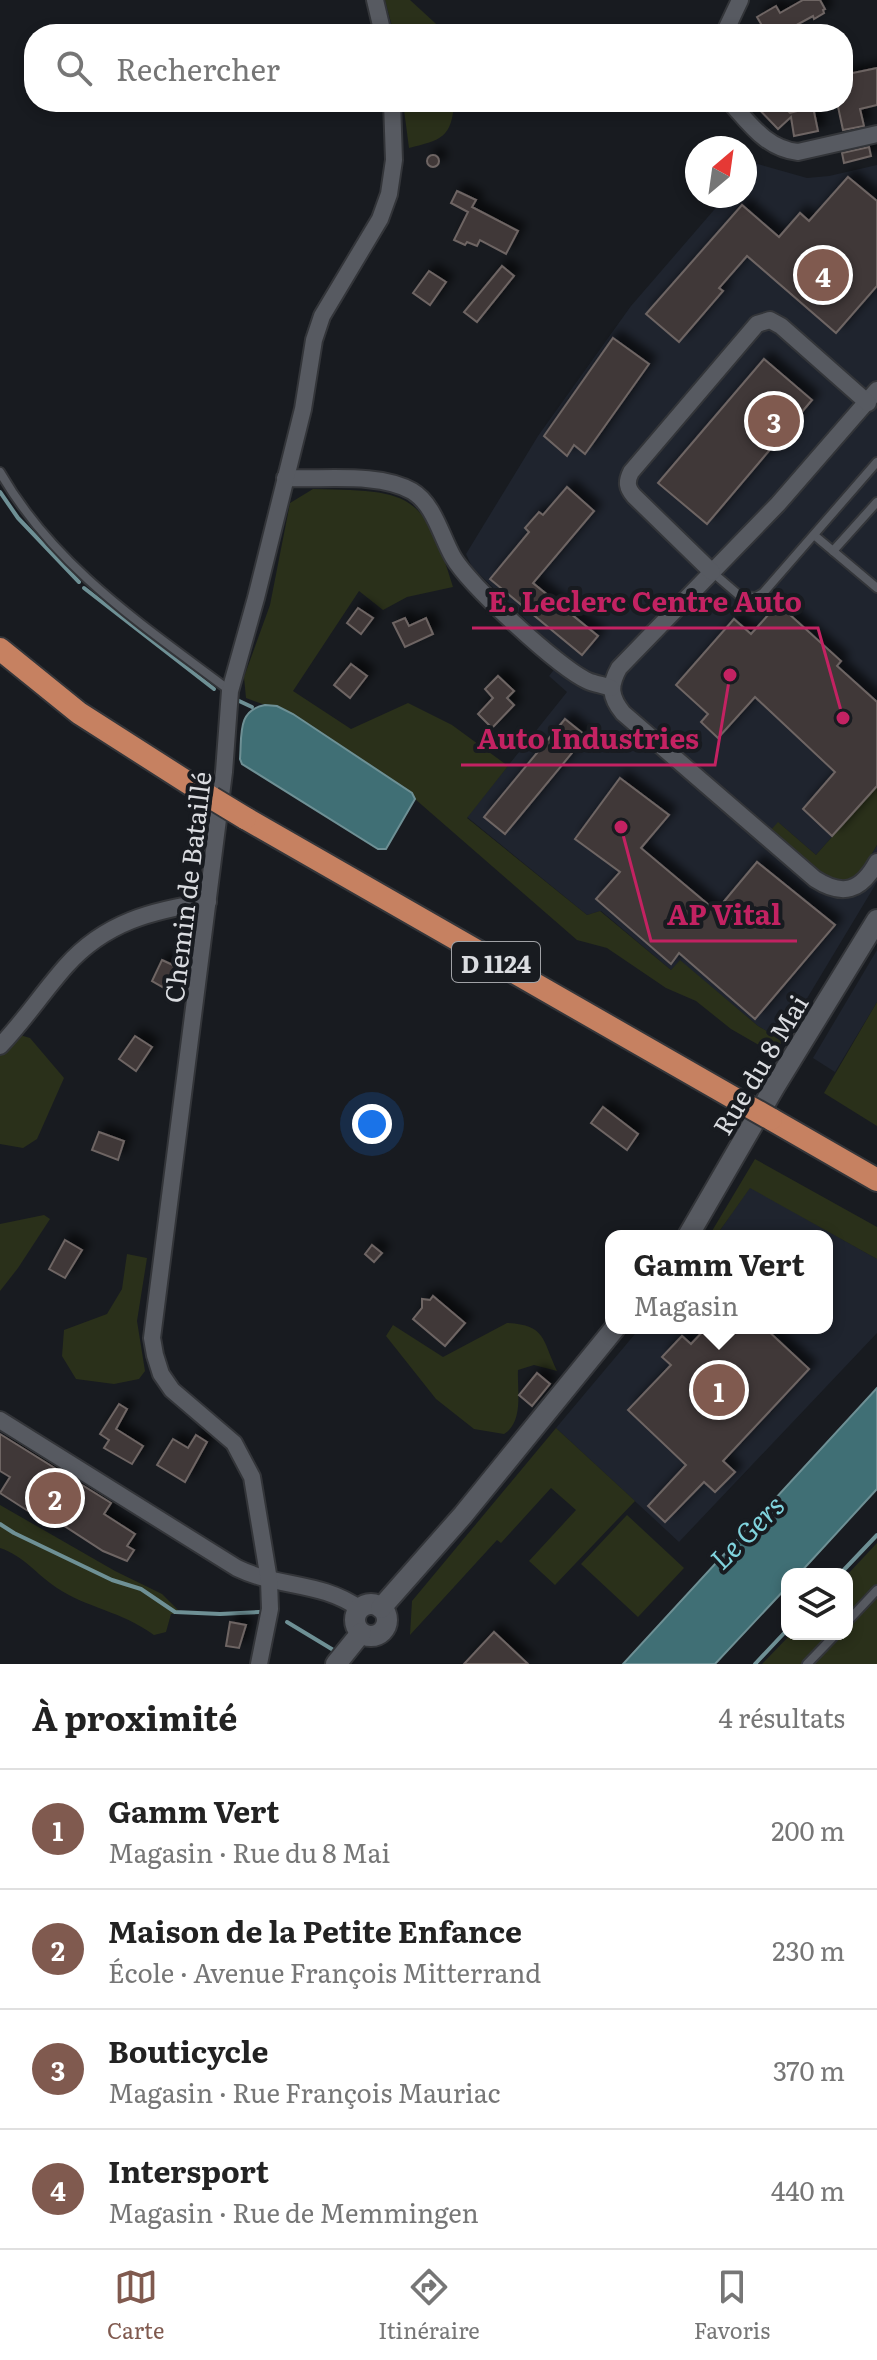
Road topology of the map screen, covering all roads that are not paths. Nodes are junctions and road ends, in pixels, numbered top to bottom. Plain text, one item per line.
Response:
1 (375, 0) edge
2 (740, 0) edge
3 (381, 24) edge
4 (729, 24) edge
5 (392, 112) edge
6 (739, 112) edge
7 (877, 134) edge
8 (872, 397) edge
9 (877, 462) edge
10 (0, 472) edge
11 (285, 478) junction
12 (877, 502) edge
13 (814, 535) junction
14 (833, 551) junction
15 (712, 572) junction
16 (875, 583) edge
17 (0, 649) edge
18 (611, 688) junction
19 (230, 691) junction
20 (877, 862) edge
21 (208, 902) junction
22 (877, 920) edge
23 (0, 1046) edge
24 (877, 1180) edge
25 (691, 1230) edge
26 (610, 1334) edge
27 (0, 1420) edge
28 (269, 1580) junction
29 (877, 1590) edge
30 (381, 1608) junction
31 (360, 1609) junction
32 (853, 1616) edge
33 (361, 1633) junction
34 (830, 1640) edge
35 (259, 1664) edge
36 (336, 1664) edge
37 (807, 1664) edge

1 - 3 street
2 - 4 street
5 - 11 street, Chemin de Bataillé
6 - 7 street
8 - 15 street
8 - 15 street
9 - 13 lane
10 - 19 lane
11 - 18 street
11 - 19 street, Chemin de Bataillé
12 - 14 lane
13 - 14 lane
13 - 15 lane
14 - 16 lane
15 - 18 street
17 - 24 highway, D 1124, bridge
18 - 20 street
19 - 21 street, Chemin de Bataillé
21 - 23 street
21 - 28 street, Chemin de Bataillé
22 - 25 street, Rue du 8 Mai
26 - 30 street
27 - 28 street
28 - 31 street
28 - 35 street, Chemin de Bataillé
29 - 32 lane
30 - 31 street
30 - 33 street
31 - 33 street
33 - 36 street
34 - 37 lane

